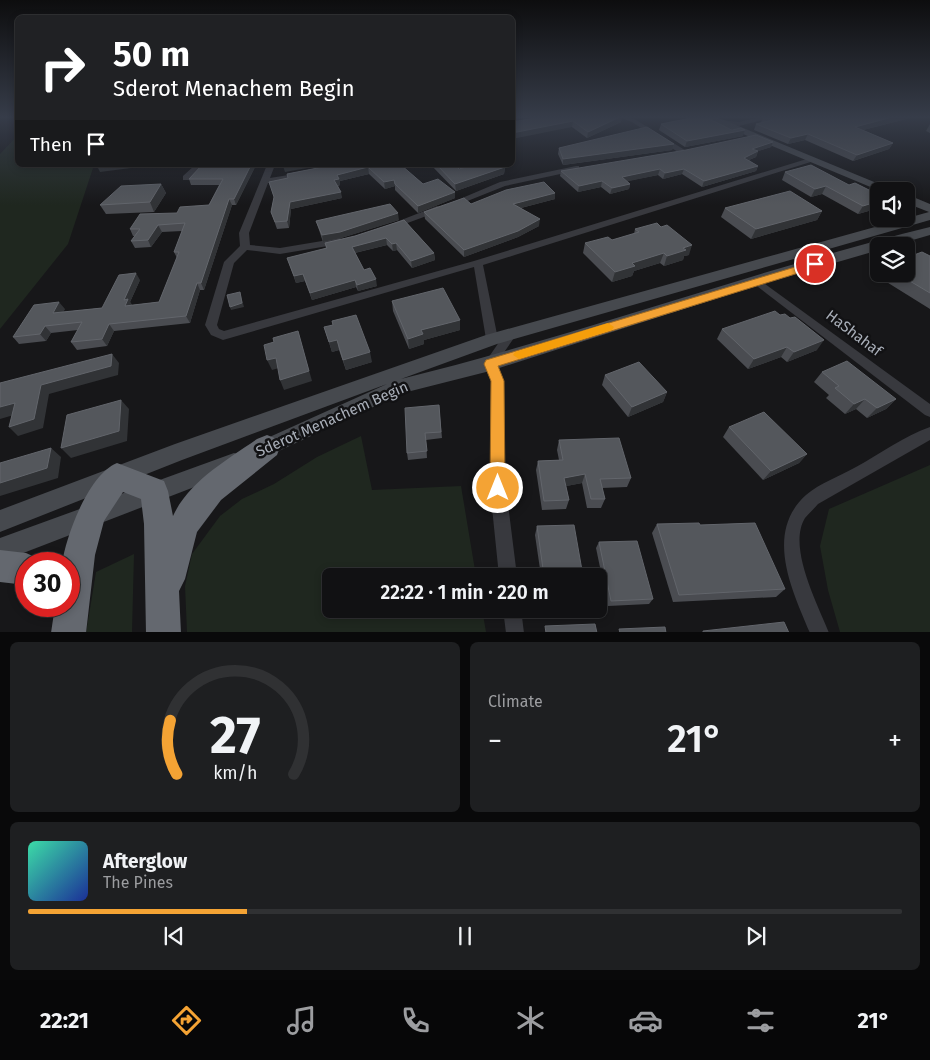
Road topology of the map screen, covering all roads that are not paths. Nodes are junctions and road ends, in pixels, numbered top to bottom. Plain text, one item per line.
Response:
1 (678, 145) edge
2 (778, 145) edge
3 (668, 155) edge
4 (813, 160) junction
5 (590, 166) edge
6 (198, 167) edge
7 (270, 167) edge
8 (311, 172) edge
9 (186, 178) dead end
10 (264, 181) junction
11 (870, 182) edge
12 (915, 195) edge
13 (930, 199) edge
14 (915, 202) edge
15 (930, 208) edge
16 (930, 216) edge
17 (915, 221) edge
18 (896, 227) edge
19 (378, 230) edge
20 (930, 231) edge
21 (351, 238) edge
22 (246, 247) junction
23 (478, 263) junction
24 (757, 281) junction
25 (510, 334) junction
26 (492, 339) junction
27 (490, 364) junction
28 (930, 411) edge
29 (930, 433) edge
30 (268, 447) junction
31 (117, 476) junction
32 (154, 491) junction
33 (91, 515) junction
34 (0, 521) edge
35 (0, 550) edge
36 (0, 566) edge
37 (15, 568) edge
38 (507, 568) edge
39 (57, 617) edge
40 (164, 618) edge
41 (513, 618) edge
42 (58, 632) edge
43 (68, 632) edge
44 (515, 632) edge
45 (820, 632) edge

1 - 3 street
2 - 4 street
4 - 11 street
4 - 23 street
5 - 19 street
6 - 9 street
7 - 10 street
8 - 10 street
10 - 22 street
12 - 13 street
14 - 15 street
16 - 17 street, Sderot Menachem Begin
18 - 25 street, Sderot Menachem Begin
20 - 24 street, Sderot Menachem Begin
21 - 22 street
22 - 23 street
23 - 26 street
24 - 27 street, Sderot Menachem Begin
24 - 28 street, HaShahaf
25 - 26 street, Sderot Menachem Begin
25 - 27 street
26 - 31 street, Sderot Menachem Begin
27 - 30 street, Sderot Menachem Begin
27 - 38 street
29 - 45 street
30 - 32 street, Sderot Menachem Begin
30 - 40 highway
31 - 32 highway
31 - 33 highway
31 - 34 street, Sderot Menachem Begin
32 - 33 street, Sderot Menachem Begin
32 - 40 highway
33 - 35 street, Sderot Menachem Begin
33 - 43 highway
36 - 37 highway
39 - 42 highway
41 - 44 street

